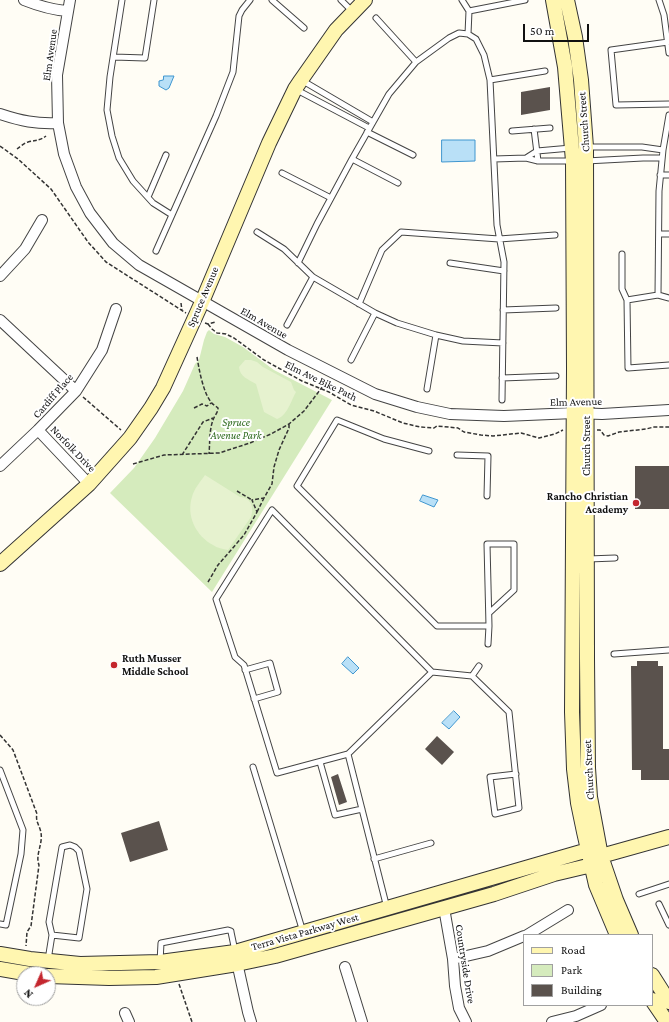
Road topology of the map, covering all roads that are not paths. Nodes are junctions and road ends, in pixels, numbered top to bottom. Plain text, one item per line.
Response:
1 (24, 0) edge
2 (70, 0) edge
3 (122, 0) edge
4 (154, 0) edge
5 (250, 0) edge
6 (272, 0) edge
7 (341, 0) edge
8 (365, 0) edge
9 (462, 0) edge
10 (525, 0) edge
11 (554, 0) edge
12 (567, 0) edge
13 (659, 0) edge
14 (469, 11) junction
15 (68, 12) junction
16 (353, 12) junction
17 (376, 18) dead end
18 (667, 18) edge
19 (304, 28) dead end
20 (468, 34) junction
21 (668, 42) junction
22 (669, 53) edge
23 (114, 57) junction
24 (416, 62) junction
25 (546, 71) dead end
26 (490, 80) junction
27 (298, 84) junction
28 (669, 104) edge
29 (0, 114) edge
30 (669, 116) edge
31 (373, 122) junction
32 (58, 123) junction
33 (550, 128) dead end
34 (368, 130) junction
35 (534, 130) junction
36 (512, 131) dead end
37 (663, 150) junction
38 (537, 151) junction
39 (579, 154) junction
40 (166, 155) dead end
41 (412, 155) dead end
42 (526, 158) junction
43 (662, 158) junction
44 (352, 159) junction
45 (494, 159) junction
46 (538, 161) junction
47 (282, 173) dead end
48 (660, 175) junction
49 (669, 175) edge
50 (398, 183) dead end
51 (148, 197) junction
52 (331, 198) junction
53 (172, 215) junction
54 (42, 220) dead end
55 (257, 232) dead end
56 (659, 234) junction
57 (669, 234) edge
58 (556, 236) dead end
59 (499, 239) junction
60 (156, 251) dead end
61 (622, 254) dead end
62 (298, 263) junction
63 (450, 263) dead end
64 (504, 271) junction
65 (0, 276) edge
66 (313, 277) junction
67 (658, 295) junction
68 (669, 298) edge
69 (627, 300) junction
70 (202, 302) junction
71 (360, 304) junction
72 (556, 308) dead end
73 (116, 309) dead end
74 (503, 310) junction
75 (375, 313) junction
76 (0, 320) edge
77 (287, 325) dead end
78 (436, 335) junction
79 (503, 343) junction
80 (350, 360) dead end
81 (669, 365) edge
82 (556, 376) dead end
83 (502, 378) junction
84 (427, 388) dead end
85 (79, 393) junction
86 (502, 400) dead end
87 (669, 410) edge
88 (580, 413) junction
89 (38, 430) junction
90 (429, 451) dead end
91 (457, 455) dead end
92 (0, 466) edge
93 (89, 484) junction
94 (487, 496) dead end
95 (587, 558) junction
96 (615, 558) dead end
97 (0, 564) edge
98 (489, 613) junction
99 (489, 626) junction
100 (488, 644) dead end
101 (669, 650) edge
102 (614, 654) dead end
103 (478, 666) dead end
104 (245, 670) junction
105 (432, 672) junction
106 (472, 676) junction
107 (254, 699) junction
108 (348, 754) junction
109 (320, 762) junction
110 (253, 768) dead end
111 (0, 770) edge
112 (516, 774) junction
113 (362, 809) junction
114 (669, 837) edge
115 (431, 843) dead end
116 (594, 857) junction
117 (374, 858) junction
118 (669, 884) edge
119 (639, 894) dead end
120 (659, 904) dead end
121 (444, 908) junction
122 (387, 909) junction
123 (568, 910) dead end
124 (0, 924) edge
125 (669, 925) edge
126 (303, 933) junction
127 (529, 934) edge
128 (618, 934) edge
129 (630, 934) edge
130 (52, 935) junction
131 (523, 936) edge
132 (0, 954) edge
133 (236, 958) junction
134 (453, 959) junction
135 (48, 961) junction
136 (160, 962) junction
137 (345, 967) dead end
138 (0, 969) edge
139 (16, 972) edge
140 (56, 976) edge
141 (653, 977) edge
142 (653, 1001) edge
143 (669, 1002) edge
144 (599, 1006) edge
145 (252, 1022) edge
146 (362, 1022) edge
147 (466, 1022) edge
148 (552, 1022) edge
149 (667, 1022) edge

1 - 15 street
2 - 15 street, Elm Avenue
3 - 23 lane
4 - 23 lane
5 - 53 lane
6 - 19 lane
7 - 16 lane
8 - 16 street, Spruce Avenue
9 - 14 lane
10 - 14 lane
11 - 39 street, Church Street
12 - 39 street, Church Street
13 - 18 lane
14 - 20 lane
15 - 32 street, Elm Avenue
16 - 27 street, Spruce Avenue
17 - 24 lane
18 - 21 lane
20 - 24 lane
20 - 26 lane
21 - 22 lane
21 - 28 lane
23 - 51 lane
24 - 31 lane
25 - 26 lane
26 - 45 lane
27 - 31 lane
27 - 34 lane
27 - 70 street, Spruce Avenue
29 - 32 street
30 - 37 lane
31 - 34 lane
32 - 70 street, Elm Avenue
33 - 35 lane
34 - 41 lane
34 - 44 lane
35 - 36 lane
35 - 38 lane
37 - 39 lane
37 - 43 lane
38 - 39 lane
38 - 42 lane
38 - 46 lane
39 - 43 lane
39 - 46 lane
39 - 88 street, Church Street
40 - 51 lane
42 - 45 lane
42 - 46 lane
43 - 48 lane
44 - 50 lane
44 - 52 lane
45 - 59 lane
47 - 52 lane
48 - 49 lane
48 - 56 lane
51 - 53 lane
52 - 62 lane
53 - 60 lane
54 - 65 street
55 - 62 lane
56 - 57 lane
56 - 67 lane
58 - 59 lane
59 - 64 lane
59 - 71 lane
61 - 69 lane
62 - 66 lane
63 - 64 lane
64 - 74 lane
66 - 71 lane
66 - 77 lane
67 - 68 lane
67 - 69 lane
69 - 81 lane
70 - 88 street, Elm Avenue
70 - 93 street, Spruce Avenue
71 - 75 lane
72 - 74 lane
73 - 85 street, Cardiff Place
74 - 79 lane
75 - 78 lane
75 - 80 lane
76 - 85 street
78 - 79 lane
78 - 84 lane
79 - 83 lane
82 - 83 lane
83 - 86 lane
85 - 89 street, Cardiff Place
87 - 88 street, Elm Avenue
88 - 95 street, Church Street
88 - 116 street, Church Street
89 - 92 street, Cardiff Place
89 - 93 street, Norfolk Drive
90 - 99 lane
91 - 94 lane
93 - 97 street, Spruce Avenue
95 - 96 lane
95 - 116 street, Church Street
98 - 98 lane
98 - 99 lane
99 - 100 lane
101 - 102 lane
103 - 106 lane
104 - 105 lane
104 - 107 lane
104 - 107 lane
105 - 106 lane
105 - 108 lane
106 - 112 lane
107 - 109 lane
108 - 109 lane
108 - 113 lane
109 - 113 lane
110 - 126 lane
111 - 124 lane
112 - 112 lane
113 - 117 lane
114 - 116 street, Terra Vista Parkway West
115 - 117 lane
116 - 121 street, Terra Vista Parkway West
116 - 122 street, Terra Vista Parkway West
116 - 128 street, Church Street
116 - 129 street, Church Street
117 - 122 lane
118 - 119 lane
120 - 125 lane
121 - 133 street, Terra Vista Parkway West
121 - 134 street, Countryside Drive
122 - 126 street, Terra Vista Parkway West
123 - 127 street
126 - 133 street, Terra Vista Parkway West
130 - 130 lane
130 - 135 lane
131 - 134 street
132 - 135 street, Terra Vista Parkway West
133 - 136 street, Terra Vista Parkway West
133 - 136 lane
133 - 140 street, Terra Vista Parkway West
133 - 145 street
134 - 147 street, Countryside Drive
135 - 136 street, Terra Vista Parkway West
137 - 146 street
138 - 139 street
141 - 143 street
142 - 149 street
144 - 148 street

